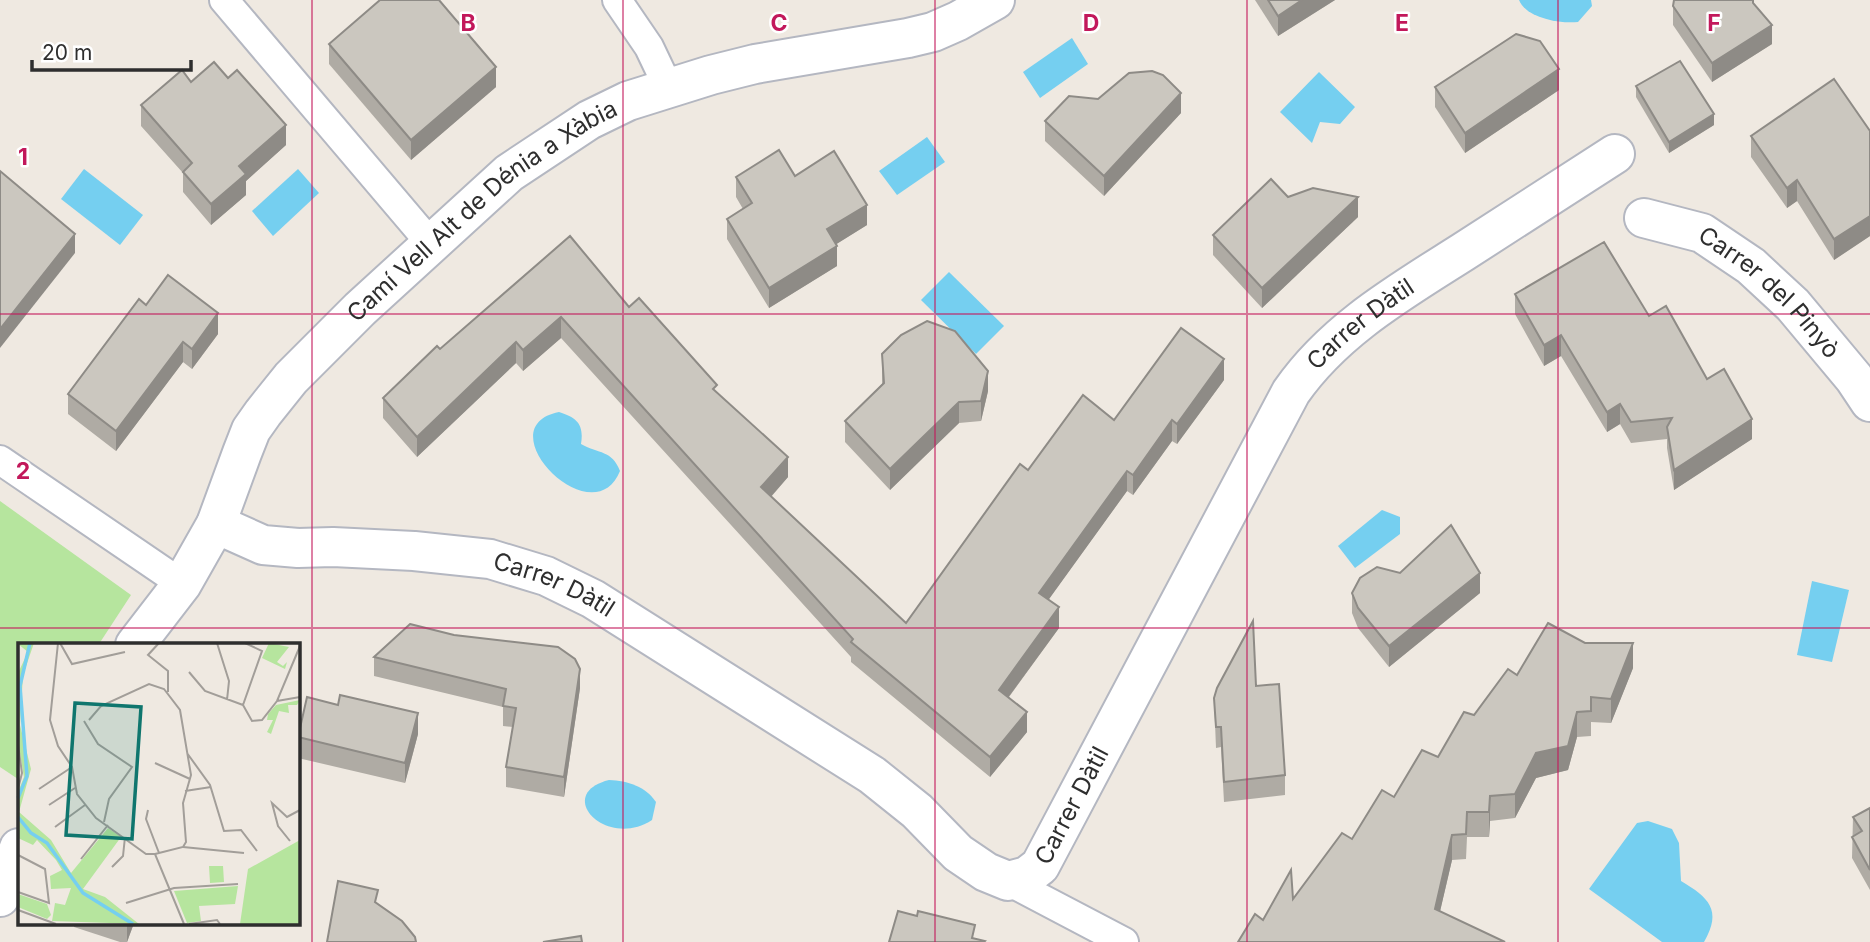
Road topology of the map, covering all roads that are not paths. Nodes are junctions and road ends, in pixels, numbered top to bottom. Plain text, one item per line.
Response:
1 (224, 0) edge
2 (617, 0) edge
3 (995, 0) edge
4 (950, 11) edge
5 (670, 89) junction
6 (1615, 153) dead end
7 (1644, 218) dead end
8 (432, 245) junction
9 (1870, 402) edge
10 (0, 460) edge
11 (216, 524) junction
12 (182, 584) junction
13 (137, 643) edge
14 (0, 839) edge
15 (18, 839) edge
16 (18, 851) edge
17 (1008, 881) junction
18 (0, 897) edge
19 (1124, 942) edge

1 - 8 lane
2 - 5 lane
3 - 4 street, Camí Vell Alt de Dénia a Xàbia
4 - 5 street, Camí Vell Alt de Dénia a Xàbia
5 - 8 street, Camí Vell Alt de Dénia a Xàbia
6 - 17 street, Carrer Dàtil
7 - 9 street, Carrer del Pinyò
8 - 11 street, Camí Vell Alt de Dénia a Xàbia
10 - 12 lane
11 - 12 street, Camí Vell Alt de Dénia a Xàbia
11 - 17 street, Carrer Dàtil
12 - 13 street, Camí Vell Alt de Dénia a Xàbia
14 - 15 lane
16 - 18 street
17 - 19 lane

